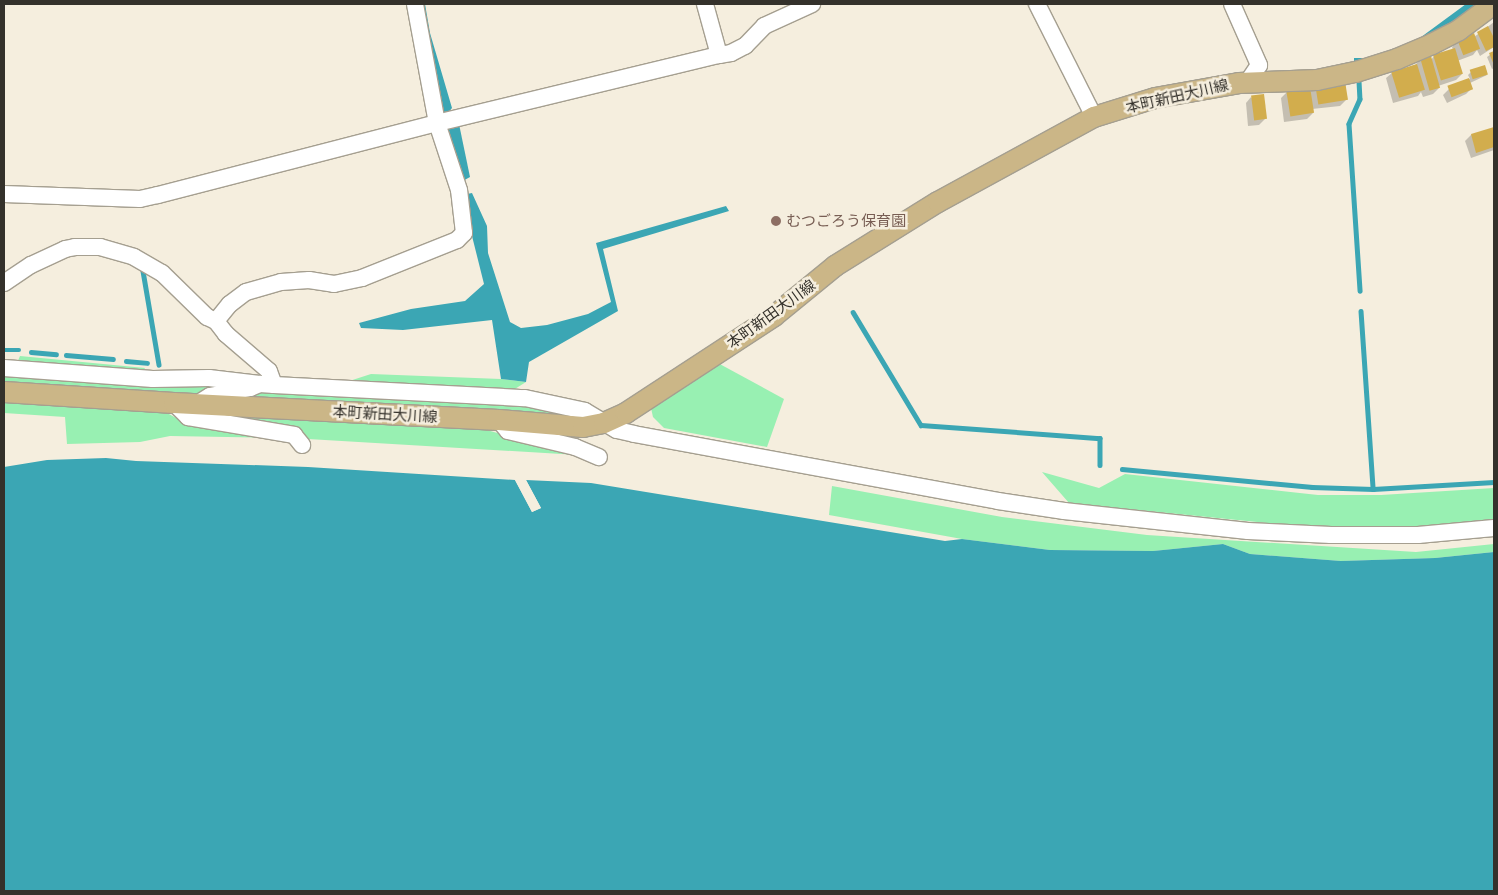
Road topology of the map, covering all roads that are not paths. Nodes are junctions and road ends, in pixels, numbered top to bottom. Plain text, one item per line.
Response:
1 (415, 4) edge
2 (705, 4) edge
3 (812, 4) edge
4 (1037, 4) edge
5 (1232, 4) edge
6 (1494, 4) edge
7 (719, 55) junction
8 (1247, 83) junction
9 (1094, 117) junction
10 (438, 122) junction
11 (4, 194) edge
12 (4, 284) edge
13 (216, 321) junction
14 (4, 368) edge
15 (267, 384) junction
16 (4, 392) edge
17 (174, 404) junction
18 (197, 404) junction
19 (499, 420) junction
20 (604, 423) junction
21 (302, 445) dead end
22 (599, 457) dead end
23 (1494, 528) edge

1 - 10 street
2 - 7 street
3 - 7 street
4 - 9 street
5 - 8 street
6 - 8 main road, 本町新田大川線
7 - 10 street
8 - 9 main road, 本町新田大川線
9 - 20 main road, 本町新田大川線
10 - 11 street
10 - 13 street
12 - 13 street
13 - 15 street
14 - 15 street
15 - 18 street
15 - 20 street
16 - 17 main road, 本町新田大川線
17 - 18 main road, 本町新田大川線
17 - 21 street
18 - 19 main road, 本町新田大川線
19 - 20 main road, 本町新田大川線
19 - 22 street
20 - 23 street

